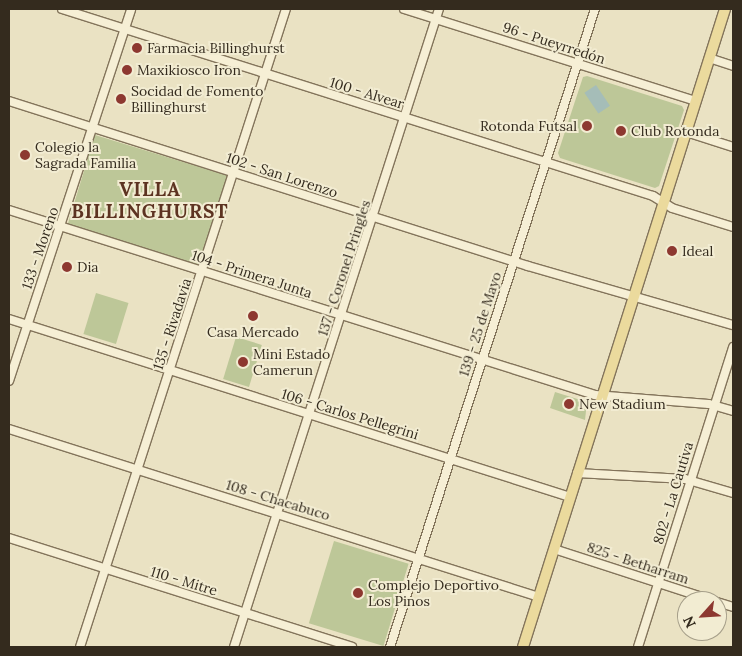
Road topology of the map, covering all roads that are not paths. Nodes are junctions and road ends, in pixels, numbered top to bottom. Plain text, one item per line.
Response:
1 (62, 9) edge
2 (131, 9) edge
3 (286, 9) edge
4 (404, 9) edge
5 (439, 9) edge
6 (595, 9) edge
7 (725, 9) edge
8 (435, 19) junction
9 (125, 29) junction
10 (709, 58) junction
11 (578, 63) junction
12 (733, 66) edge
13 (264, 74) junction
14 (9, 101) edge
15 (695, 101) junction
16 (404, 118) junction
17 (93, 128) junction
18 (686, 132) junction
19 (733, 147) edge
20 (544, 162) junction
21 (234, 172) junction
22 (663, 203) junction
23 (9, 210) edge
24 (373, 217) junction
25 (60, 226) junction
26 (733, 227) edge
27 (514, 261) junction
28 (203, 271) junction
29 (634, 297) junction
30 (342, 316) junction
31 (9, 319) edge
32 (27, 325) junction
33 (733, 325) edge
34 (733, 347) edge
35 (482, 359) junction
36 (170, 371) junction
37 (9, 382) edge
38 (602, 396) junction
39 (714, 406) junction
40 (733, 411) edge
41 (310, 414) junction
42 (9, 429) edge
43 (450, 458) junction
44 (137, 469) junction
45 (577, 473) junction
46 (690, 480) junction
47 (733, 493) edge
48 (570, 497) junction
49 (277, 513) junction
50 (9, 538) edge
51 (554, 550) junction
52 (418, 557) junction
53 (104, 570) junction
54 (658, 583) junction
55 (682, 591) edge
56 (539, 597) junction
57 (246, 613) junction
58 (80, 647) edge
59 (234, 647) edge
60 (352, 647) edge
61 (390, 647) edge
62 (523, 647) edge
63 (638, 647) edge

1 - 9 street, 100 - Alvear
2 - 9 street, 133 - Moreno
3 - 13 street, 135 - Rivadavia
4 - 8 street, 96 - Pueyrredón
5 - 8 street, 137 - Coronel Pringles
6 - 11 street, 139 - 25 de Mayo
7 - 10 main road
8 - 11 street, 96 - Pueyrredón
8 - 16 street, 137 - Coronel Pringles
9 - 13 street, 100 - Alvear
9 - 17 street, 133 - Moreno
10 - 12 street
10 - 15 main road
11 - 15 street, 96 - Pueyrredón
11 - 20 street, 139 - 25 de Mayo
13 - 16 street, 100 - Alvear
13 - 21 street, 135 - Rivadavia
14 - 17 street, 102 - San Lorenzo
15 - 18 main road
16 - 20 street, 100 - Alvear
16 - 24 street, 137 - Coronel Pringles
17 - 21 street, 102 - San Lorenzo
17 - 25 street, 133 - Moreno
18 - 19 street
18 - 22 main road
20 - 22 street, 100 - Alvear
20 - 27 street, 139 - 25 de Mayo
21 - 24 street, 102 - San Lorenzo
21 - 28 street, 135 - Rivadavia
22 - 26 street, 100 - Alvear
22 - 29 main road
23 - 25 street, 104 - Primera Junta
24 - 27 street, 102 - San Lorenzo
24 - 30 street, 137 - Coronel Pringles
25 - 28 street, 104 - Primera Junta
25 - 32 street, 133 - Moreno
27 - 29 street, 102 - San Lorenzo
27 - 35 street, 139 - 25 de Mayo
28 - 30 street, 104 - Primera Junta
28 - 36 street, 135 - Rivadavia
29 - 33 street, 102 - San Lorenzo
29 - 38 main road
30 - 35 street, 104 - Primera Junta
30 - 41 street, 137 - Coronel Pringles
31 - 32 street, 106 - Carlos Pellegrini
32 - 36 street, 106 - Carlos Pellegrini
32 - 37 street, 133 - Moreno
34 - 39 street, 802 - La Cautiva
35 - 38 street, 104 - Primera Junta
35 - 43 street, 139 - 25 de Mayo
36 - 41 street, 106 - Carlos Pellegrini
36 - 44 street, 135 - Rivadavia
38 - 39 street, 104 - Primera Junta
38 - 45 main road
39 - 40 street, 104 - Primera Junta
39 - 46 street, 802 - La Cautiva
41 - 43 street, 106 - Carlos Pellegrini
41 - 49 street, 137 - Coronel Pringles
42 - 44 street, 108 - Chacabuco
43 - 48 street, 106 - Carlos Pellegrini
43 - 52 street, 139 - 25 de Mayo
44 - 49 street, 108 - Chacabuco
44 - 53 street, 135 - Rivadavia
45 - 46 street
45 - 48 main road
46 - 47 street
46 - 54 street, 802 - La Cautiva
48 - 51 main road
49 - 52 street, 108 - Chacabuco
49 - 57 street, 137 - Coronel Pringles
50 - 53 street, 110 - Mitre
51 - 54 street, 825 - Betharram
51 - 56 main road
52 - 56 street, 108 - Chacabuco
52 - 61 street, 139 - 25 de Mayo
53 - 57 street, 110 - Mitre
53 - 58 street, 135 - Rivadavia
54 - 55 street, 825 - Betharram
54 - 63 street, 802 - La Cautiva
56 - 62 main road
57 - 59 street, 137 - Coronel Pringles
57 - 60 street, 110 - Mitre

